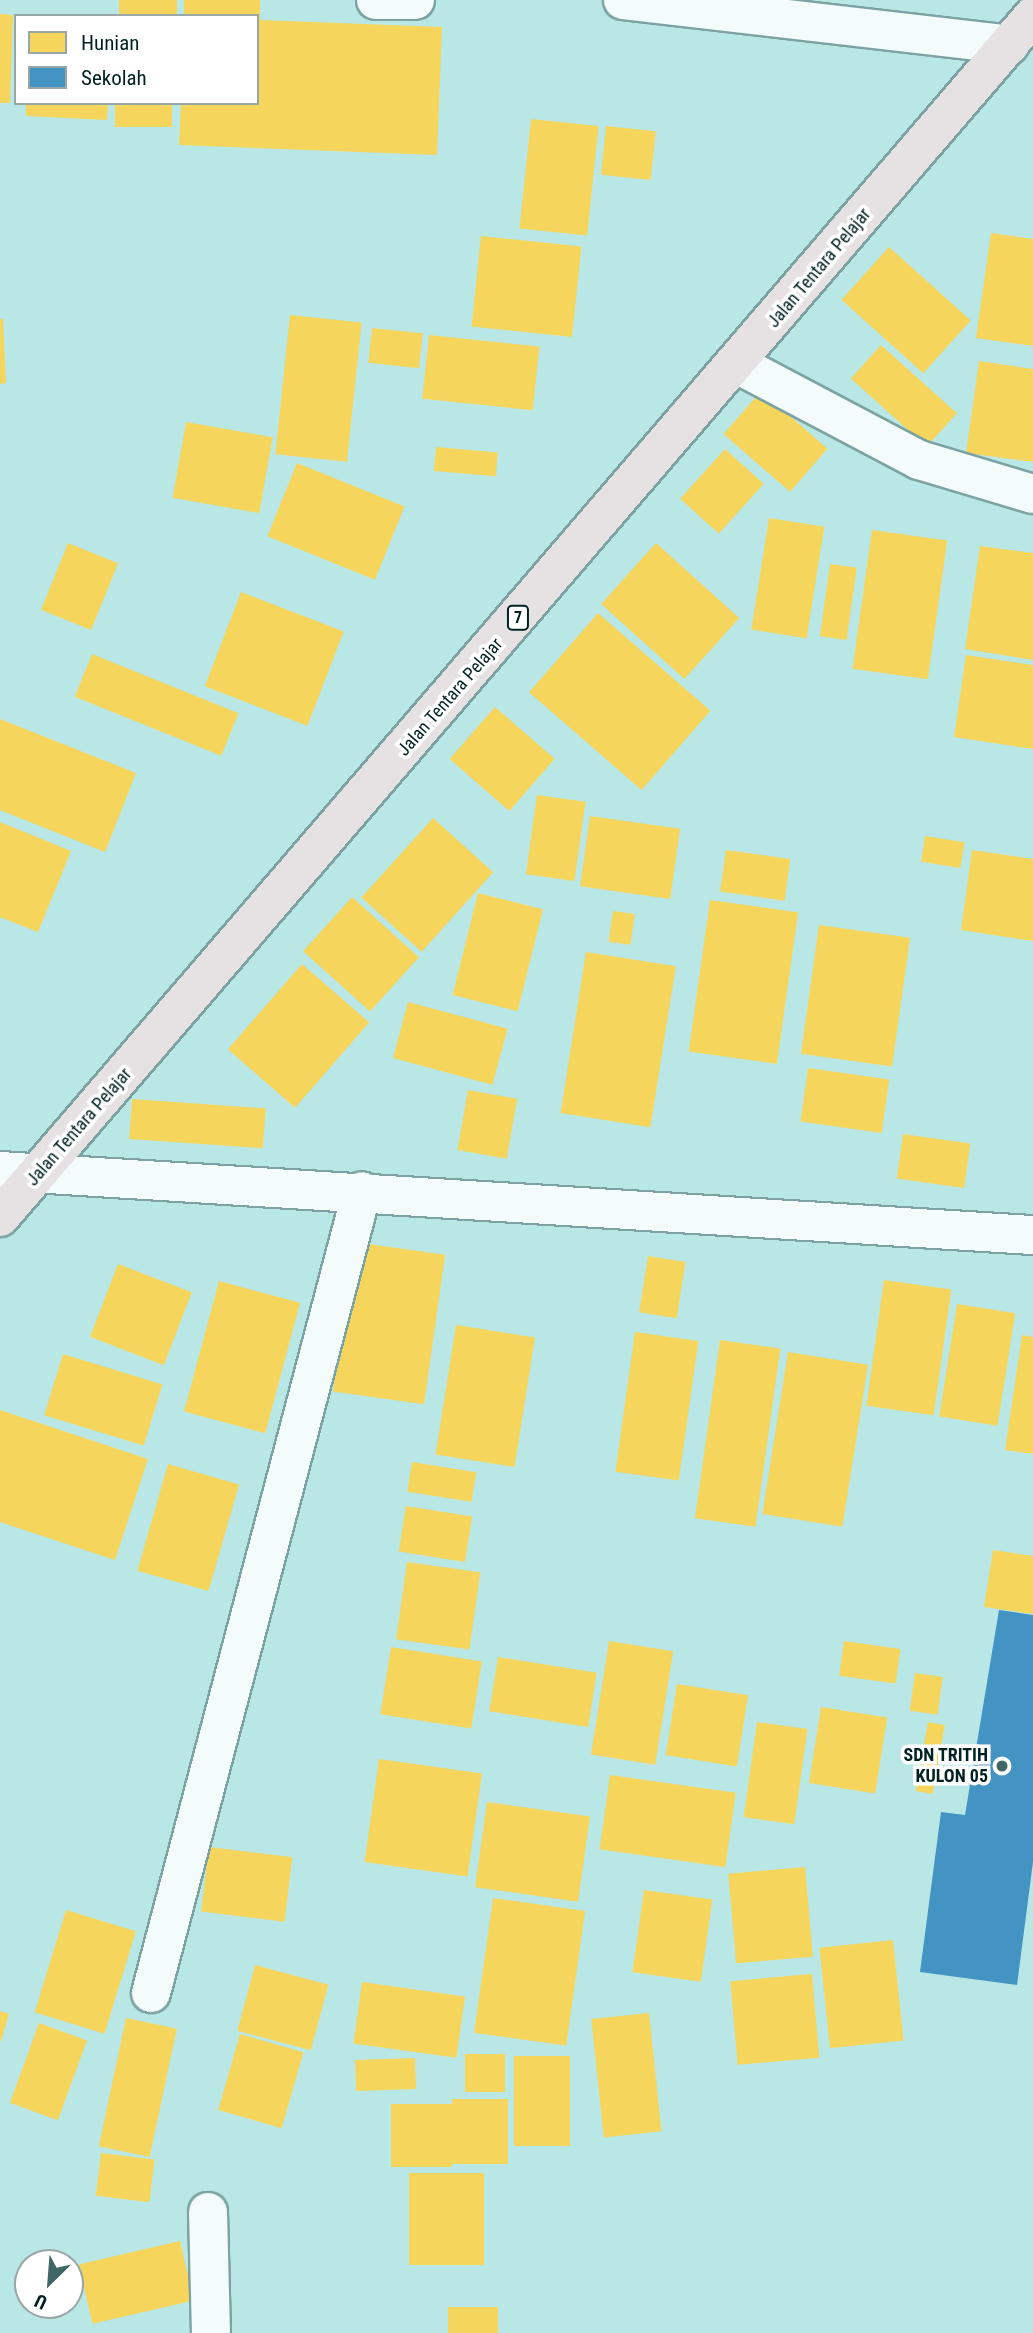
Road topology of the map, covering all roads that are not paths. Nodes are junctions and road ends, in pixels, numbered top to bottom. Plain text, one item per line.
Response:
1 (376, 0) edge
2 (415, 0) edge
3 (623, 0) edge
4 (1033, 16) edge
5 (1009, 45) junction
6 (737, 364) junction
7 (1033, 494) edge
8 (42, 1169) junction
9 (0, 1171) edge
10 (362, 1191) junction
11 (0, 1217) edge
12 (1033, 1235) edge
13 (151, 1993) dead end
14 (208, 2211) dead end
15 (211, 2333) edge

1 - 2 street
3 - 5 street
4 - 5 highway, Jalan Tentara Pelajar / 7
5 - 6 highway, Jalan Tentara Pelajar / 7
6 - 7 street
6 - 8 highway, Jalan Tentara Pelajar / 7
8 - 9 street
8 - 10 street
8 - 11 highway, Jalan Tentara Pelajar / 7
10 - 12 street
10 - 13 street
14 - 15 street

